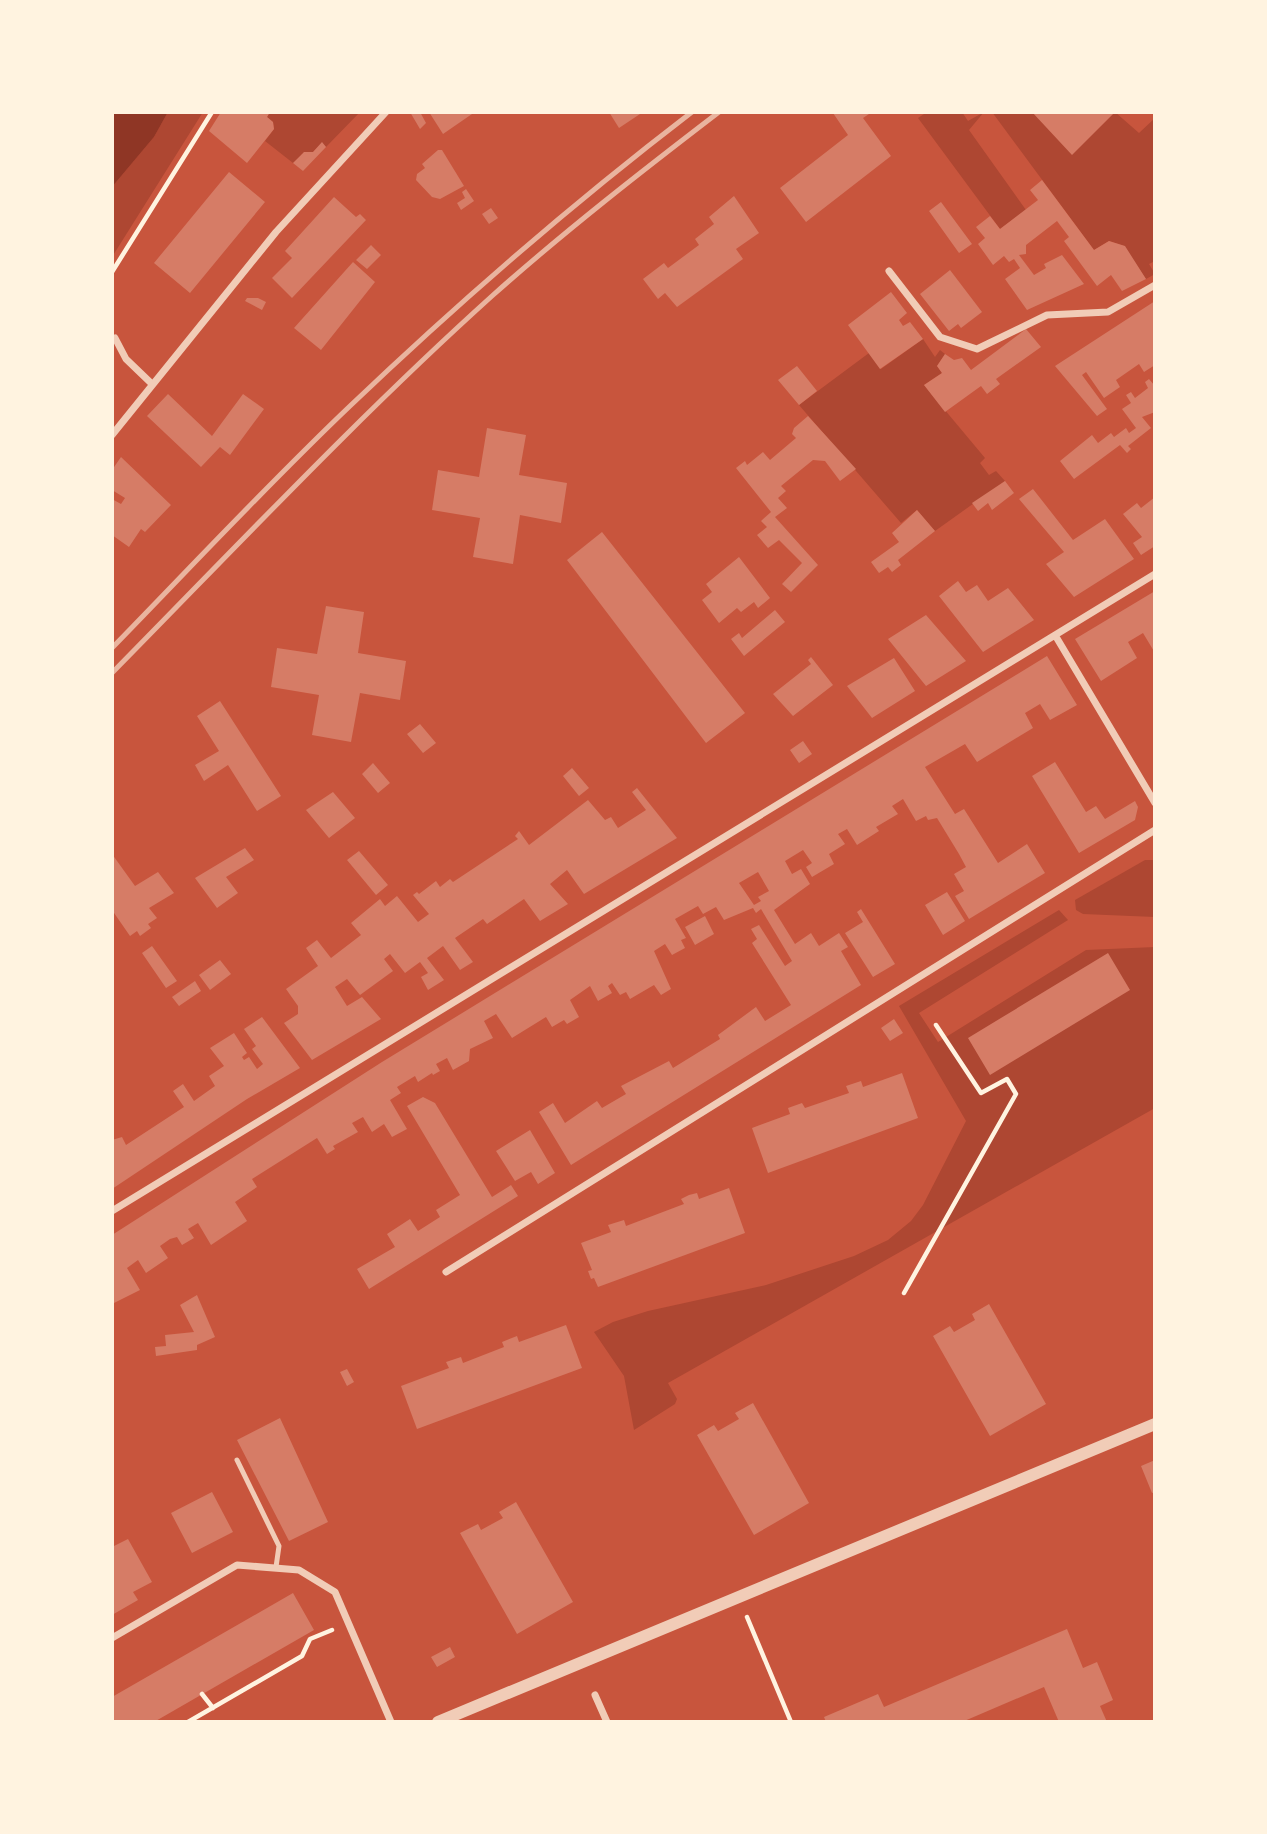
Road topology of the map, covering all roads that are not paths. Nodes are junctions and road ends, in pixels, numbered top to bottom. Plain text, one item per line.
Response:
1 (386, 112) edge
2 (889, 271) dead end
3 (1155, 285) edge
4 (115, 338) dead end
5 (152, 384) junction
6 (112, 435) edge
7 (1155, 575) edge
8 (1055, 635) junction
9 (1155, 803) edge
10 (1155, 830) edge
11 (112, 1211) edge
12 (446, 1272) dead end
13 (1155, 1424) edge
14 (237, 1461) dead end
15 (276, 1567) junction
16 (112, 1638) edge
17 (595, 1695) dead end
18 (391, 1722) edge
19 (438, 1722) edge
20 (607, 1722) edge

1 - 5 street
2 - 3 street
4 - 5 street
5 - 6 street
7 - 8 street
8 - 9 street
8 - 11 street
10 - 12 street
13 - 19 street
14 - 15 lane
15 - 16 street
15 - 18 street
17 - 20 street

